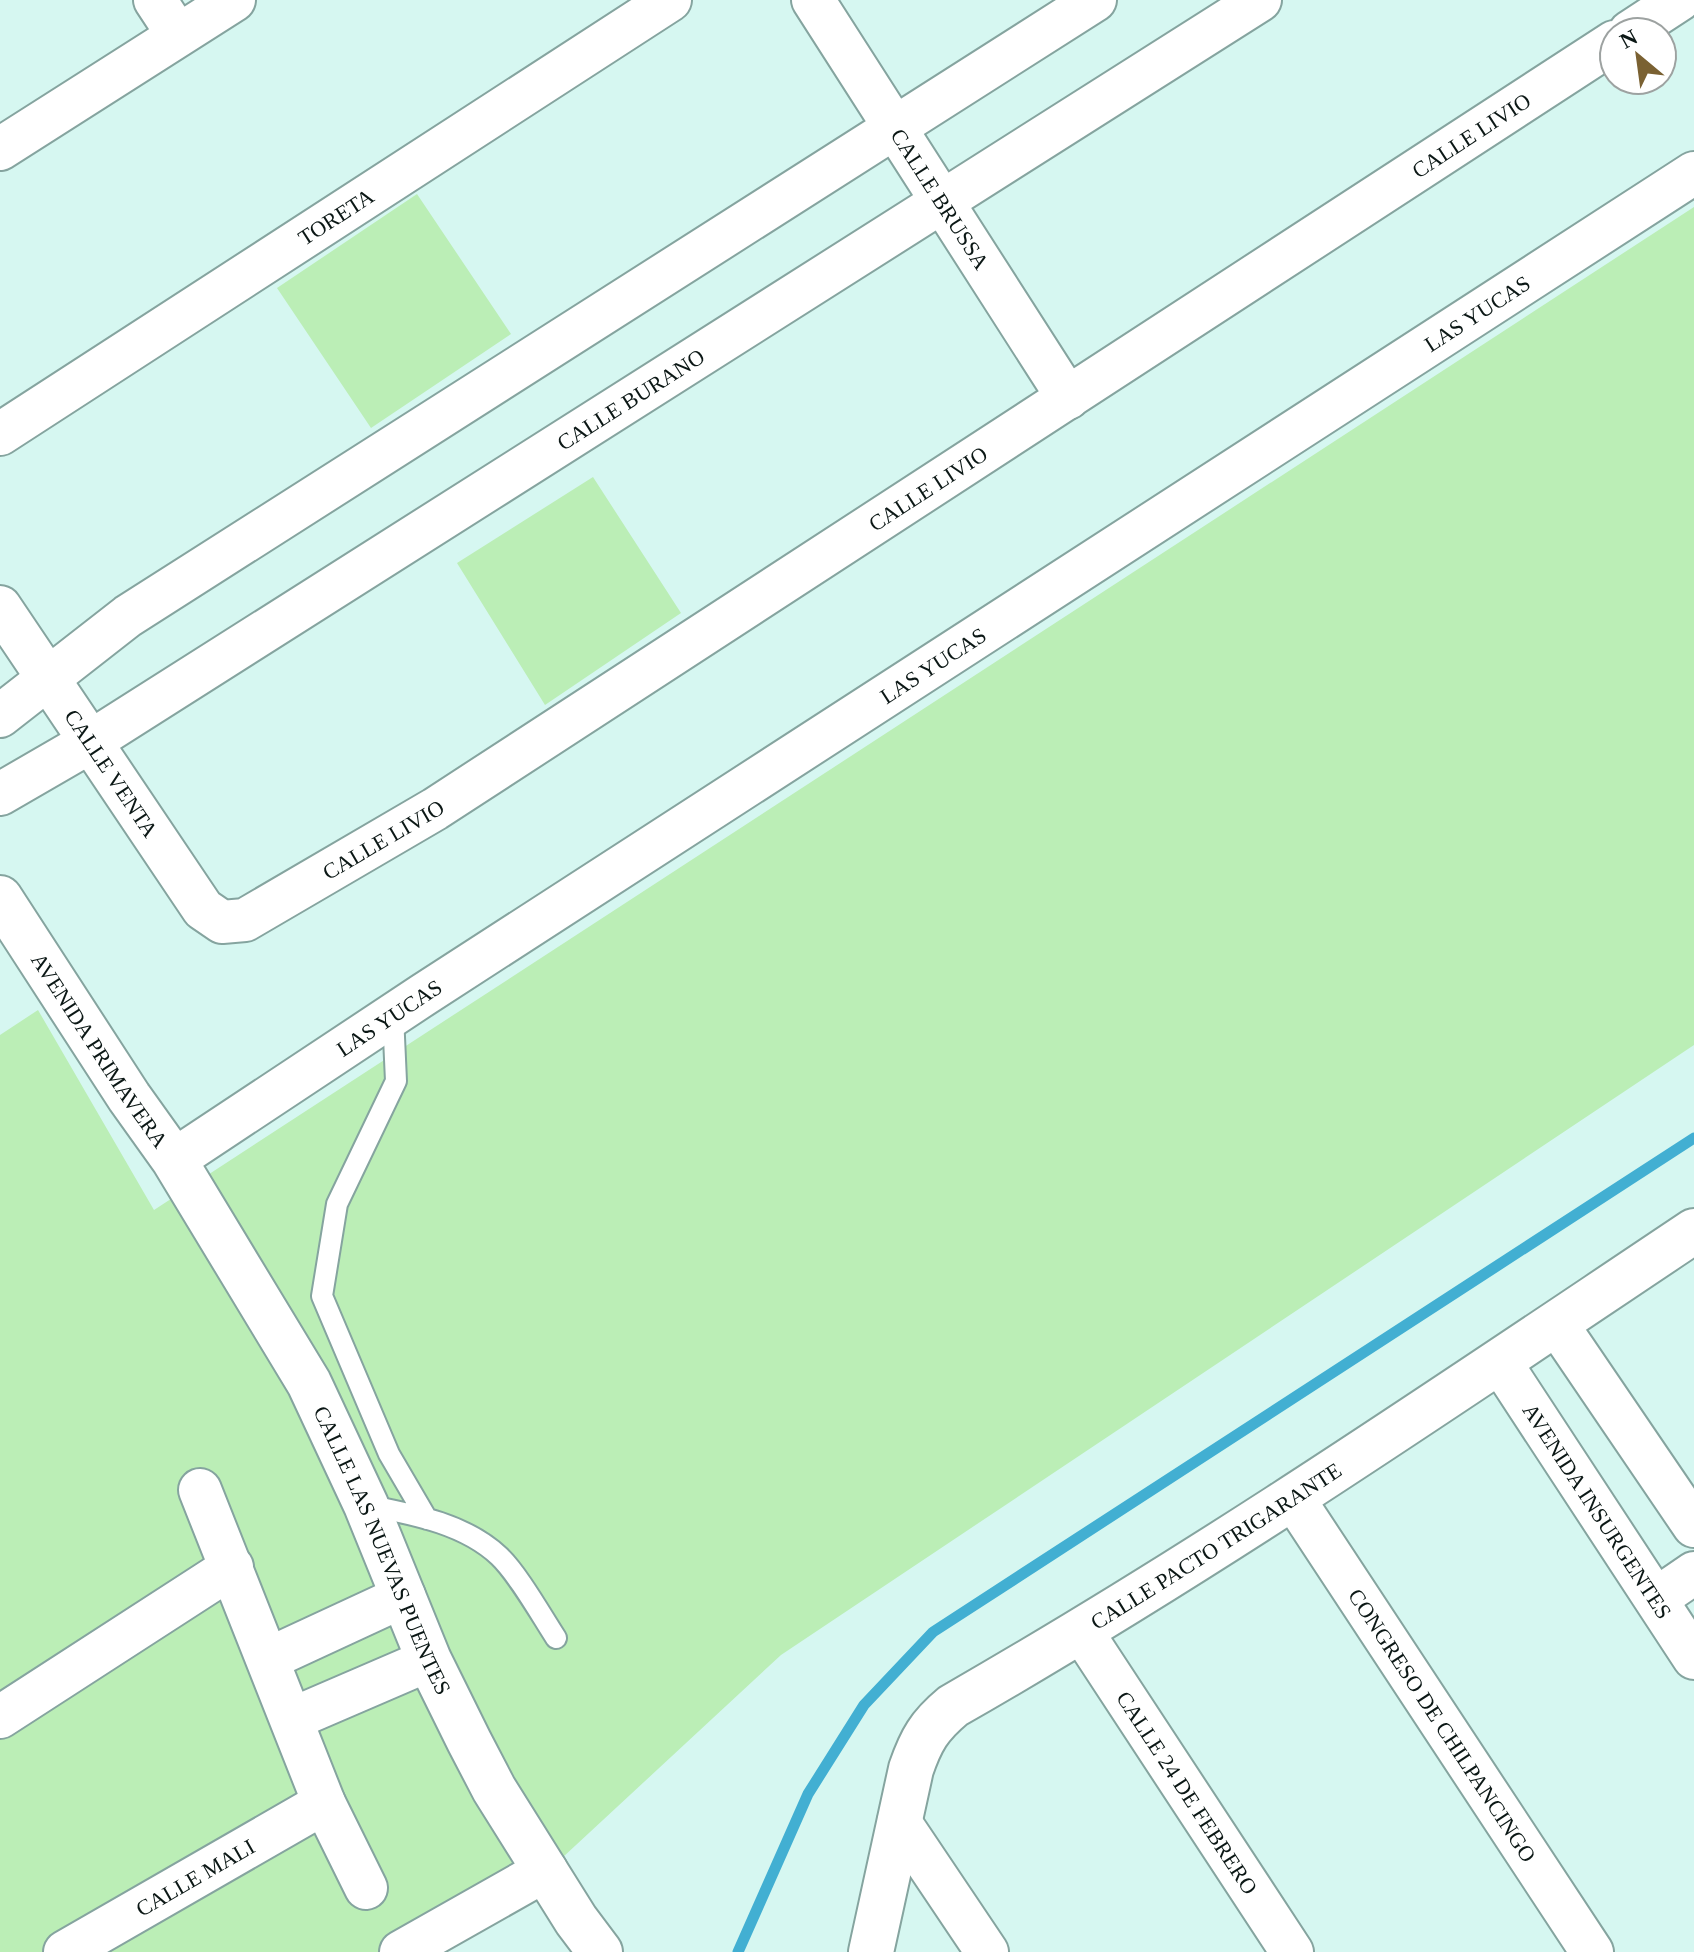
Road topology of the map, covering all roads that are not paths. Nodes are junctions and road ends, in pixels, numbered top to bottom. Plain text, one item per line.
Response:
1 (155, 0) edge
2 (234, 0) edge
3 (670, 0) edge
4 (813, 0) edge
5 (1095, 0) edge
6 (1260, 0) edge
7 (1679, 0) edge
8 (1654, 16) edge
9 (178, 35) junction
10 (1598, 52) edge
11 (895, 126) junction
12 (0, 149) edge
13 (1694, 173) edge
14 (942, 201) junction
15 (1068, 398) junction
16 (0, 434) edge
17 (0, 607) edge
18 (48, 679) junction
19 (0, 716) edge
20 (90, 742) junction
21 (0, 794) edge
22 (0, 898) edge
23 (234, 922) joint
24 (393, 1015) junction
25 (174, 1160) junction
26 (1694, 1231) edge
27 (1556, 1323) junction
28 (1500, 1362) junction
29 (200, 1490) dead end
30 (1293, 1498) junction
31 (366, 1505) junction
32 (427, 1519) junction
33 (1694, 1526) edge
34 (232, 1567) junction
35 (1694, 1573) edge
36 (404, 1596) junction
37 (1656, 1599) junction
38 (1082, 1632) junction
39 (556, 1638) dead end
40 (1694, 1658) edge
41 (268, 1659) junction
42 (429, 1660) junction
43 (0, 1717) edge
44 (292, 1719) junction
45 (324, 1803) junction
46 (899, 1821) junction
47 (546, 1870) junction
48 (366, 1888) dead end
49 (586, 1948) edge
50 (65, 1952) edge
51 (401, 1952) edge
52 (871, 1952) edge
53 (987, 1952) edge
54 (1292, 1952) edge
55 (1592, 1952) edge

1 - 9 street
2 - 9 street
3 - 16 street, TORETA
4 - 11 street, CALLE BRUSSA
5 - 11 street
6 - 14 street, CALLE BURANO
7 - 8 street
9 - 12 street
10 - 15 street, CALLE LIVIO
11 - 14 street, CALLE BRUSSA
11 - 18 street
13 - 24 street, LAS YUCAS
14 - 15 street, CALLE BRUSSA
14 - 20 street, CALLE BURANO
15 - 23 street, CALLE LIVIO
17 - 18 street, CALLE VENTA
18 - 19 street
18 - 20 street, CALLE VENTA
20 - 21 street, CALLE BURANO
20 - 23 street, CALLE VENTA
22 - 25 street, AVENIDA PRIMAVERA
24 - 25 street, LAS YUCAS
24 - 32 lane
25 - 31 street, CALLE LAS NUEVAS PUENTES
26 - 27 street, CALLE PACTO TRIGARANTE
27 - 28 street, CALLE PACTO TRIGARANTE
27 - 33 street
28 - 30 street, CALLE PACTO TRIGARANTE
28 - 37 street, AVENIDA INSURGENTES
29 - 34 street
30 - 38 street, CALLE PACTO TRIGARANTE
30 - 55 street, CONGRESO DE CHILPANCINGO
31 - 32 lane
31 - 36 street, CALLE LAS NUEVAS PUENTES
32 - 39 lane
34 - 41 street
34 - 43 street
35 - 37 street
36 - 41 street
36 - 42 street, CALLE LAS NUEVAS PUENTES
37 - 40 street, AVENIDA INSURGENTES
38 - 46 street, CALLE PACTO TRIGARANTE
38 - 54 street, CALLE 24 DE FEBRERO
41 - 44 street
42 - 44 street
42 - 47 street, CALLE LAS NUEVAS PUENTES
44 - 45 street
45 - 48 street
45 - 50 street, CALLE MALI
46 - 52 street, CALLE PACTO TRIGARANTE
46 - 53 street
47 - 49 street, CALLE LAS NUEVAS PUENTES
47 - 51 street

